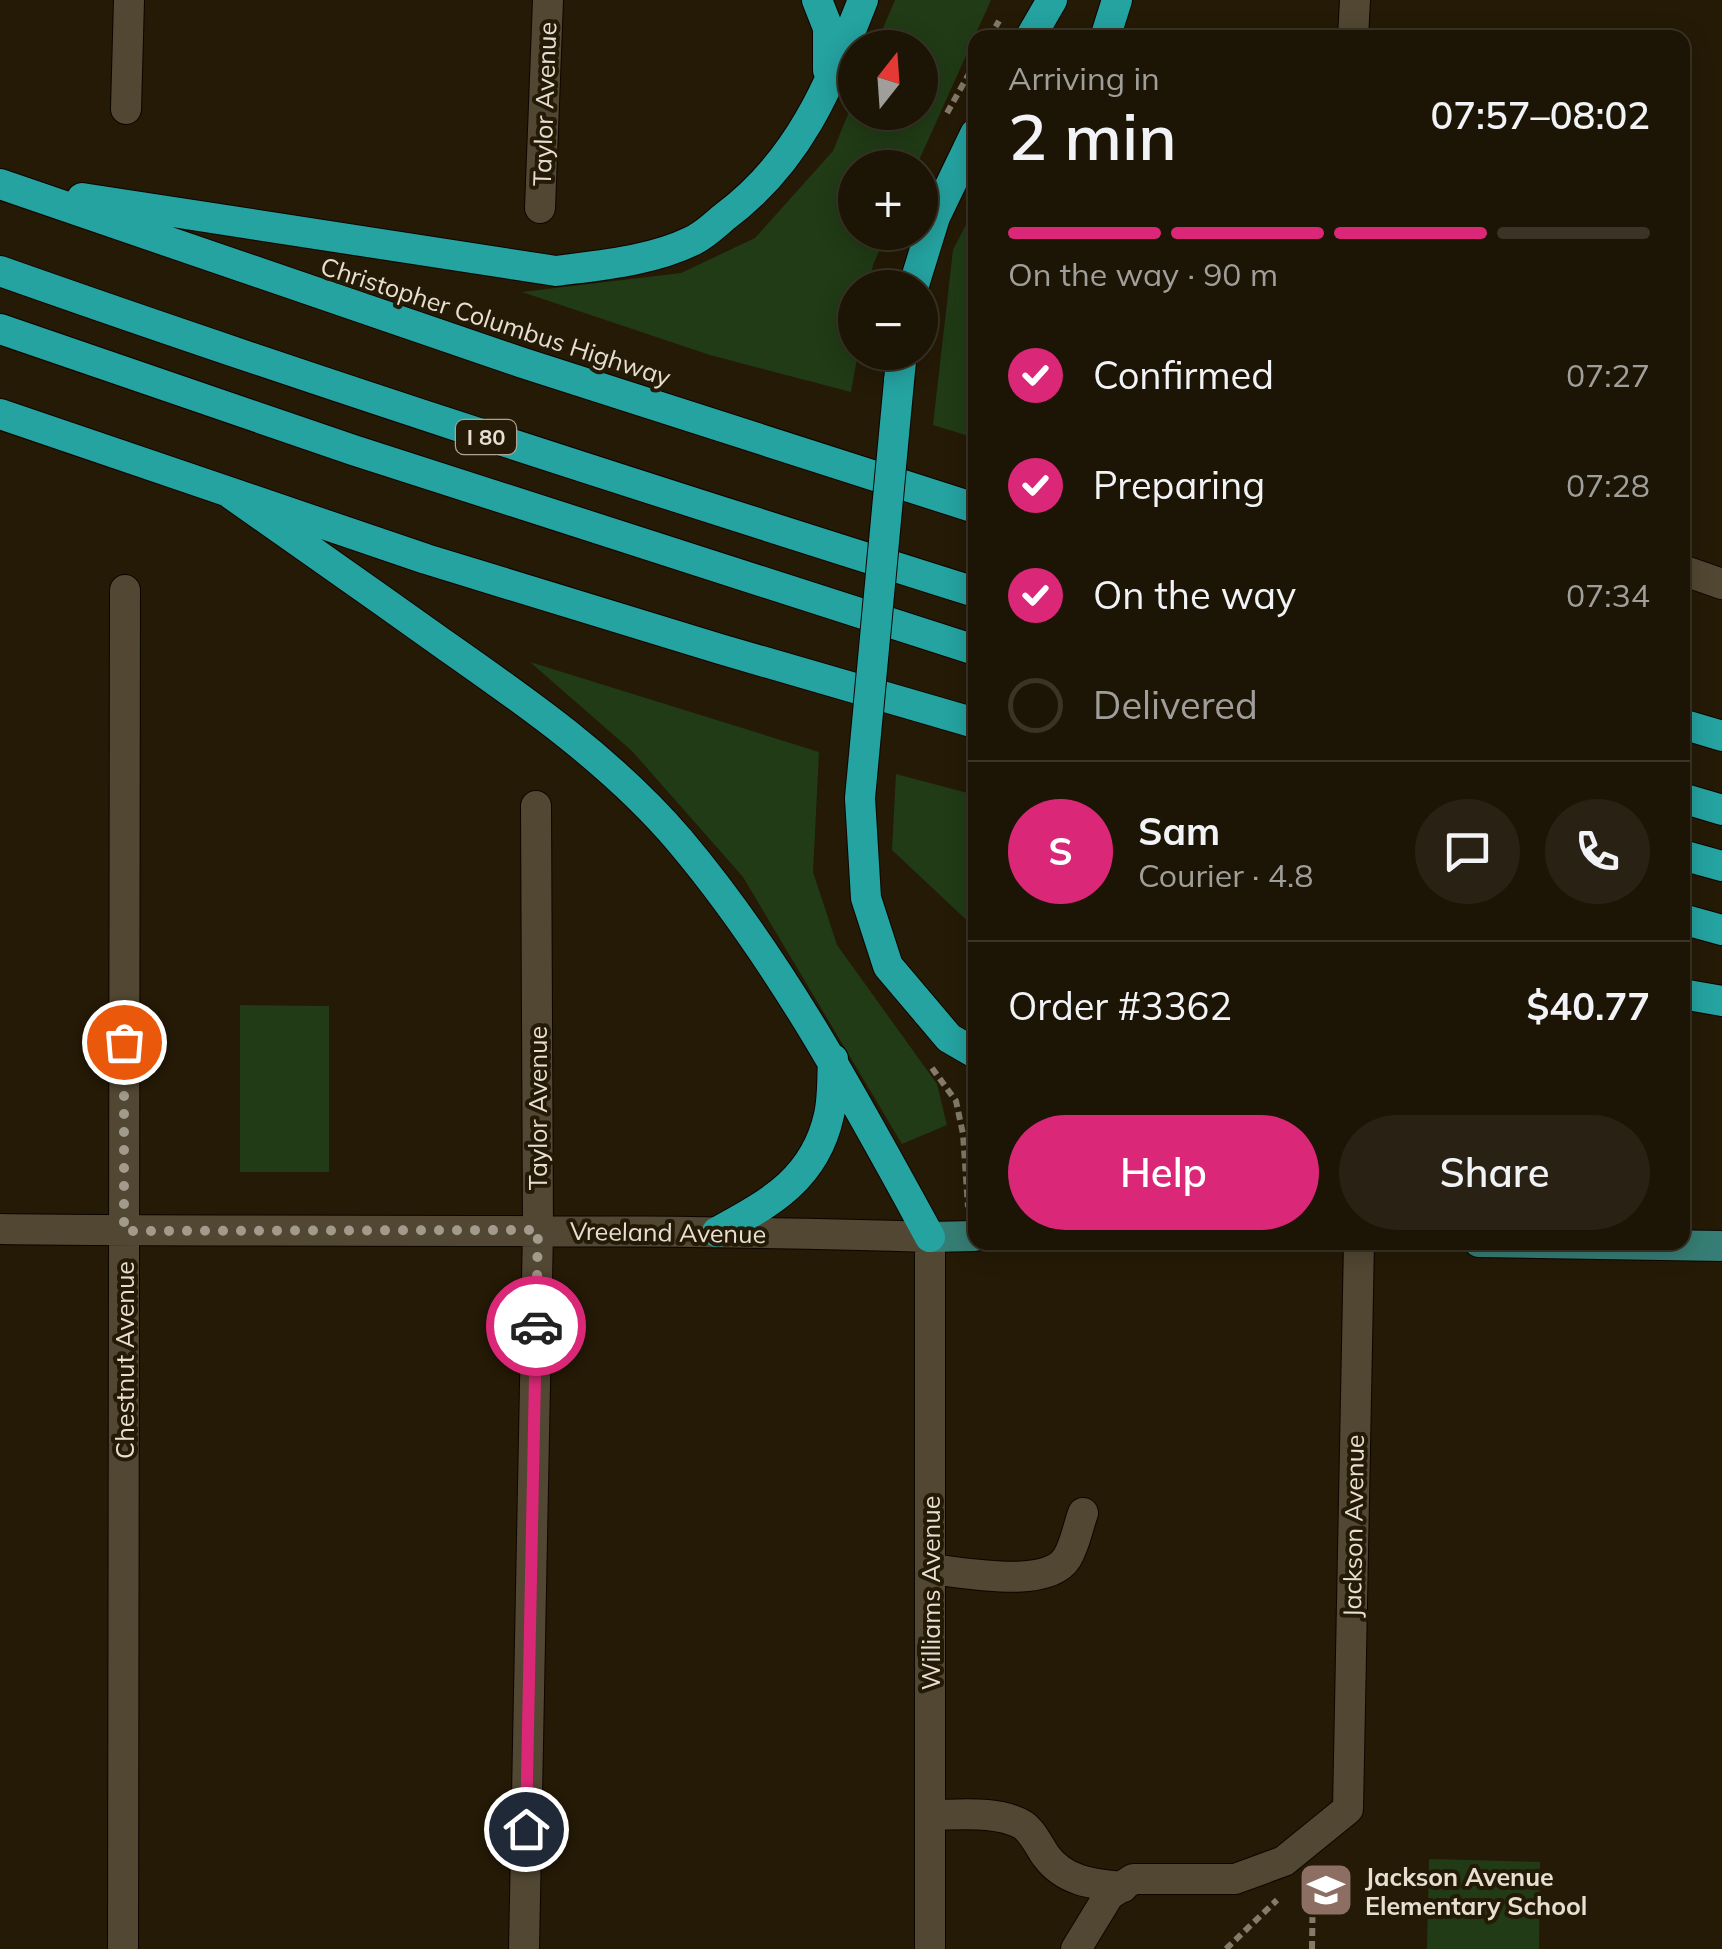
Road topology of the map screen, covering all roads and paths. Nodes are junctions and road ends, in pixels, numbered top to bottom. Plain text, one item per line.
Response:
1 (130, 0) edge
2 (548, 0) edge
3 (817, 0) edge
4 (862, 0) edge
5 (1042, 0) edge
6 (1052, 0) edge
7 (1117, 0) edge
8 (1355, 0) edge
9 (1032, 30) edge
10 (1034, 30) edge
11 (1108, 30) edge
12 (1353, 30) edge
13 (827, 91) junction
14 (126, 109) dead end
15 (968, 148) edge
16 (3, 185) edge
17 (540, 208) dead end
18 (918, 270) edge
19 (0, 271) edge
20 (0, 329) edge
21 (900, 370) edge
22 (0, 414) edge
23 (232, 494) junction
24 (968, 506) edge
25 (1690, 573) edge
26 (1722, 584) edge
27 (125, 590) dead end
28 (968, 590) edge
29 (968, 648) edge
30 (968, 720) edge
31 (1690, 726) edge
32 (1722, 736) edge
33 (1690, 800) edge
34 (536, 806) dead end
35 (1722, 810) edge
36 (1690, 857) edge
37 (1722, 866) edge
38 (1690, 922) edge
39 (1722, 930) edge
40 (1690, 995) edge
41 (1722, 1001) edge
42 (968, 1049) edge
43 (833, 1059) junction
44 (0, 1230) edge
45 (538, 1230) junction
46 (124, 1231) junction
47 (717, 1232) junction
48 (968, 1236) edge
49 (930, 1237) junction
50 (1690, 1245) edge
51 (1722, 1246) edge
52 (1359, 1250) edge
53 (1083, 1513) dead end
54 (930, 1569) junction
55 (930, 1815) junction
56 (1313, 1864) dead end
57 (1123, 1886) junction
58 (1288, 1888) dead end
59 (122, 1949) edge
60 (524, 1949) edge
61 (930, 1949) edge
62 (1076, 1949) edge
63 (1226, 1949) edge
64 (1312, 1949) edge

1 - 14 street
2 - 17 street, Taylor Avenue
3 - 13 highway
4 - 13 highway
5 - 9 highway
6 - 10 highway
7 - 11 highway
8 - 12 street
13 - 16 highway
15 - 18 highway
16 - 24 highway, Christopher Columbus Highway
19 - 28 highway, I 80
20 - 29 highway, I 80
21 - 42 highway, bridge
22 - 23 highway
23 - 30 highway
23 - 43 highway
25 - 26 street
27 - 46 street, Chestnut Avenue
31 - 32 highway
33 - 35 highway
34 - 45 street, Taylor Avenue
36 - 37 highway
38 - 39 highway
40 - 41 highway
43 - 47 highway
43 - 49 highway
44 - 46 street, Vreeland Avenue
45 - 46 street, Vreeland Avenue
45 - 47 street, Vreeland Avenue
45 - 60 street, Taylor Avenue
46 - 59 street, Chestnut Avenue
47 - 49 street, Vreeland Avenue
48 - 49 main road, Vreeland Avenue
49 - 54 street, Williams Avenue
50 - 51 main road
52 - 57 street, Jackson Avenue
53 - 54 street
54 - 55 street, Williams Avenue
55 - 57 street
55 - 61 street, Williams Avenue
56 - 64 path
57 - 62 street
58 - 63 path

